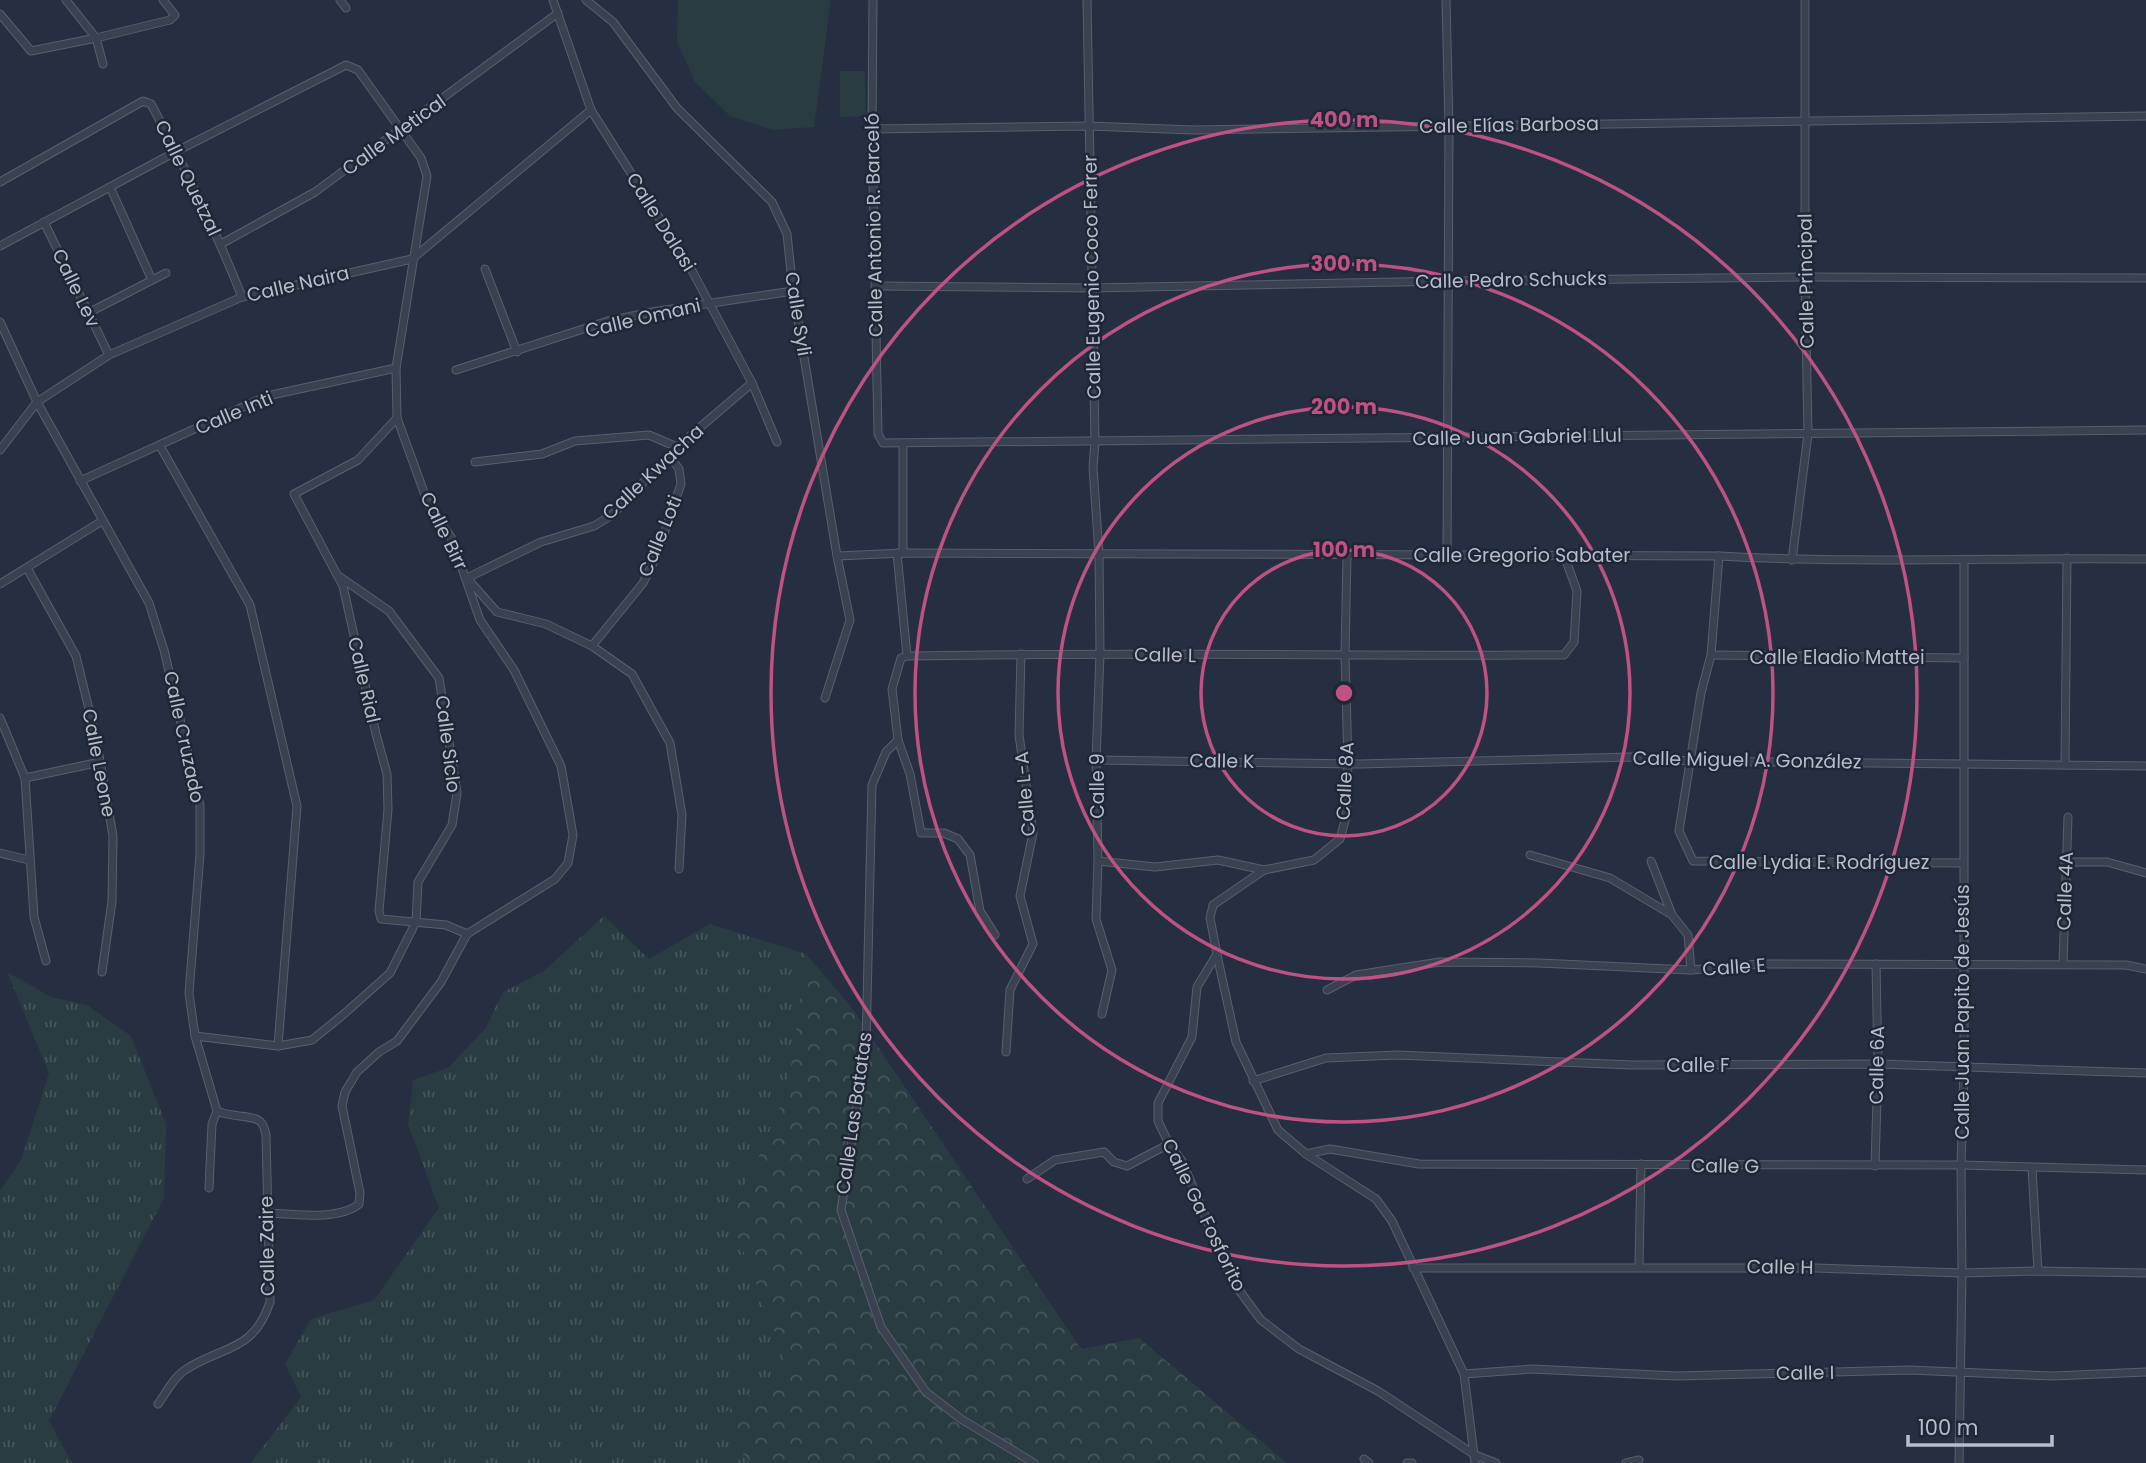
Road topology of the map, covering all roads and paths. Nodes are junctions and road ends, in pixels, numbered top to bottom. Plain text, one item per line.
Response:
1 (66, 0) edge
2 (163, 0) edge
3 (340, 0) edge
4 (552, 0) edge
5 (586, 0) edge
6 (873, 0) edge
7 (1087, 0) edge
8 (1446, 0) edge
9 (1805, 0) edge
10 (346, 8) dead end
11 (558, 13) junction
12 (0, 14) edge
13 (96, 38) junction
14 (103, 64) dead end
15 (591, 110) junction
16 (2146, 116) edge
17 (1806, 120) junction
18 (1089, 126) junction
19 (1449, 127) junction
20 (872, 129) junction
21 (401, 130) junction
22 (177, 151) junction
23 (0, 181) edge
24 (110, 187) junction
25 (44, 222) junction
26 (221, 244) junction
27 (0, 246) edge
28 (412, 258) junction
29 (485, 269) dead end
30 (166, 272) dead end
31 (1805, 277) junction
32 (2146, 278) edge
33 (152, 280) junction
34 (1448, 281) junction
35 (876, 286) junction
36 (1091, 288) junction
37 (793, 292) junction
38 (242, 297) junction
39 (708, 303) junction
40 (88, 313) junction
41 (0, 322) edge
42 (517, 352) junction
43 (109, 355) junction
44 (396, 368) junction
45 (456, 370) dead end
46 (752, 383) junction
47 (37, 402) junction
48 (397, 418) junction
49 (2146, 430) edge
50 (1808, 435) junction
51 (1449, 438) junction
52 (777, 442) dead end
53 (1095, 442) junction
54 (888, 443) joint
55 (903, 443) junction
56 (160, 446) junction
57 (677, 447) junction
58 (0, 450) edge
59 (669, 455) junction
60 (475, 462) dead end
61 (80, 481) junction
62 (102, 521) junction
63 (900, 553) junction
64 (1099, 554) junction
65 (1347, 554) junction
66 (1447, 555) junction
67 (1564, 555) junction
68 (837, 556) junction
69 (1720, 556) junction
70 (2067, 558) junction
71 (2146, 559) edge
72 (1792, 560) junction
73 (1964, 561) junction
74 (27, 568) junction
75 (337, 575) junction
76 (467, 578) junction
77 (0, 584) edge
78 (592, 646) junction
79 (1021, 654) junction
80 (1100, 654) junction
81 (1711, 655) junction
82 (907, 656) junction
83 (1345, 656) junction
84 (1964, 658) junction
85 (825, 698) dead end
86 (0, 718) edge
87 (898, 740) junction
88 (1096, 760) junction
89 (1691, 761) junction
90 (100, 762) junction
91 (1348, 763) junction
92 (1965, 763) junction
93 (2065, 765) junction
94 (2146, 766) edge
95 (25, 778) junction
96 (2068, 817) dead end
97 (0, 853) edge
98 (1530, 855) dead end
99 (29, 860) junction
100 (1098, 861) junction
101 (1651, 862) dead end
102 (2065, 862) junction
103 (1963, 863) junction
104 (679, 869) dead end
105 (1264, 870) junction
106 (2146, 873) edge
107 (1672, 915) junction
108 (416, 922) junction
109 (467, 934) junction
110 (995, 935) dead end
111 (1217, 954) junction
112 (46, 961) dead end
113 (1876, 964) junction
114 (1963, 964) junction
115 (2063, 964) junction
116 (1691, 970) junction
117 (2146, 970) edge
118 (102, 972) dead end
119 (1327, 990) dead end
120 (1101, 1014) dead end
121 (195, 1036) junction
122 (278, 1046) junction
123 (1006, 1052) dead end
124 (1878, 1064) junction
125 (1964, 1067) junction
126 (2146, 1073) edge
127 (1253, 1081) junction
128 (217, 1111) junction
129 (1169, 1144) junction
130 (1306, 1154) junction
131 (1641, 1164) junction
132 (1875, 1166) junction
133 (1961, 1166) junction
134 (2032, 1168) junction
135 (2146, 1170) edge
136 (1027, 1180) dead end
137 (208, 1188) dead end
138 (266, 1213) junction
139 (1639, 1266) junction
140 (1413, 1268) junction
141 (2038, 1271) junction
142 (1962, 1273) junction
143 (2146, 1273) edge
144 (2146, 1372) edge
145 (1961, 1373) junction
146 (1464, 1374) junction
147 (158, 1404) dead end
148 (1475, 1459) edge
149 (1639, 1460) dead end
150 (1034, 1463) edge
151 (1496, 1463) edge
152 (1626, 1463) edge
153 (1959, 1463) edge

1 - 13 street
2 - 13 street
3 - 10 street
4 - 11 street, Calle Dalasi
5 - 37 street, Calle Syli
6 - 20 street, Calle Antonio R. Barceló
7 - 18 street, Calle Eugenio Coco Ferrer
8 - 19 street
9 - 17 street, Calle Principal
11 - 15 street, Calle Dalasi
11 - 21 street, Calle Metical
12 - 13 street
13 - 14 street
15 - 28 street, Calle Naira
15 - 39 street, Calle Dalasi
16 - 17 street, Calle Elías Barbosa
17 - 19 street, Calle Elías Barbosa
17 - 31 street, Calle Principal
18 - 19 street, Calle Elías Barbosa
18 - 20 street, Calle Elías Barbosa
18 - 36 street, Calle Eugenio Coco Ferrer
19 - 34 street
20 - 35 street, Calle Antonio R. Barceló
21 - 22 street, Calle Birr
21 - 26 street, Calle Metical
21 - 28 street, Calle Birr
22 - 23 street, Calle Quetzal
22 - 24 street, Calle Birr
22 - 26 street, Calle Quetzal
24 - 25 street, Calle Birr
24 - 33 street
25 - 27 street, Calle Birr
25 - 40 street, Calle Lev
26 - 38 street, Calle Quetzal
28 - 38 street, Calle Naira
28 - 44 street, Calle Birr
29 - 42 street
30 - 33 street
31 - 32 street, Calle Pedro Schucks
31 - 34 street, Calle Pedro Schucks
31 - 50 street, Calle Principal
33 - 40 street
34 - 36 street, Calle Pedro Schucks
34 - 51 street
35 - 36 street, Calle Pedro Schucks
35 - 54 street, Calle Antonio R. Barceló
36 - 53 street, Calle Eugenio Coco Ferrer
37 - 39 street, Calle Omani
37 - 68 street, Calle Syli
38 - 43 street, Calle Naira
39 - 42 street, Calle Omani
39 - 46 street, Calle Dalasi
40 - 43 street, Calle Lev
41 - 47 street, Calle Cruzado
42 - 45 street, Calle Omani
43 - 47 street, Calle Naira
44 - 48 street, Calle Birr
44 - 56 street, Calle Inti
46 - 52 street, Calle Dalasi
46 - 57 street, Calle Kwacha
47 - 58 street, Calle Naira
47 - 61 street, Calle Cruzado
48 - 75 street, Calle Rial
48 - 76 street, Calle Birr
49 - 50 street, Calle Juan Gabriel Llul
50 - 51 street, Calle Juan Gabriel Llul
50 - 72 street, Calle Principal
51 - 53 street, Calle Juan Gabriel Llul
51 - 66 street
53 - 55 street, Calle Juan Gabriel Llul
53 - 64 street, Calle Eugenio Coco Ferrer
54 - 55 street, Calle Juan Gabriel Llul
55 - 63 street
56 - 61 street, Calle Inti
56 - 122 street
57 - 59 street, Calle Kwacha
57 - 60 street
59 - 76 street, Calle Kwacha
59 - 78 street, Calle Loti
61 - 62 street, Calle Cruzado
62 - 74 street
62 - 121 street, Calle Cruzado
63 - 64 street, Calle Gregorio Sabater
63 - 68 street, Calle Gregorio Sabater
63 - 82 street
64 - 65 street, Calle Gregorio Sabater
64 - 80 street, Calle 9
65 - 66 street, Calle Gregorio Sabater
65 - 83 street, Calle 8A
66 - 67 street, Calle Gregorio Sabater
67 - 69 street, Calle Gregorio Sabater
67 - 83 street, Calle L
68 - 85 street, Calle Syli
69 - 72 street, Calle Gregorio Sabater
69 - 81 street, Calle Lydia E. Rodríguez
70 - 71 street, Calle Gregorio Sabater
70 - 73 street, Calle Gregorio Sabater
70 - 93 street
72 - 73 street, Calle Gregorio Sabater
73 - 84 street, Calle Juan Papito de Jesús
74 - 77 street
74 - 90 street, Calle Leone
75 - 108 street, Calle Rial
75 - 108 street, Calle Siclo
76 - 78 street
76 - 109 street, Calle Birr
78 - 104 street
79 - 80 street, Calle L
79 - 82 street, Calle L
79 - 123 street, Calle L-A
80 - 83 street, Calle L
80 - 88 street, Calle 9
81 - 84 street, Calle Eladio Mattei
81 - 89 street, Calle Lydia E. Rodríguez
82 - 87 street
83 - 91 street, Calle 8A
84 - 92 street, Calle Juan Papito de Jesús
86 - 95 street
87 - 110 street
87 - 150 street, Calle Las Batatas
88 - 91 street, Calle K
88 - 100 street, Calle 9
89 - 91 street, Calle Miguel A. González
89 - 92 street, Calle Miguel A. González
89 - 103 street, Calle Lydia E. Rodríguez
90 - 95 street
90 - 118 street, Calle Leone
91 - 105 street, Calle 8A
92 - 93 street, Calle Miguel A. González
92 - 103 street, Calle Juan Papito de Jesús
93 - 94 street, Calle Miguel A. González
95 - 99 street
96 - 102 street, Calle 4A
97 - 99 street
98 - 107 street
99 - 112 street
100 - 105 street, Calle 8A
100 - 120 street, Calle 9
101 - 107 street
102 - 106 street
102 - 115 street, Calle 4A
103 - 114 street, Calle Juan Papito de Jesús
105 - 111 street
107 - 116 street
108 - 109 street, Calle Rial
108 - 122 street, Calle Siclo
109 - 138 street, Calle Birr
111 - 127 street
111 - 129 street, Calle Ga Fosforito
113 - 114 street, Calle E
113 - 116 street, Calle E
113 - 124 street, Calle 6A
114 - 115 street, Calle E
114 - 125 street, Calle Juan Papito de Jesús
115 - 117 street, Calle E
116 - 119 street, Calle E
121 - 122 street, Calle Siclo
121 - 128 street, Calle Cruzado
124 - 125 street, Calle F
124 - 127 street, Calle F
124 - 132 street, Calle 6A
125 - 126 street, Calle F
125 - 133 street, Calle Juan Papito de Jesús
127 - 130 street
128 - 137 street, Calle Cruzado
128 - 138 street, Calle Zaire
129 - 136 street
129 - 148 street, Calle Ga Fosforito
130 - 131 street, Calle G
130 - 140 street
131 - 132 street, Calle G
131 - 139 street
132 - 133 street, Calle G
133 - 134 street, Calle G
133 - 142 street, Calle Juan Papito de Jesús
134 - 135 street, Calle G
134 - 141 street
138 - 147 street, Calle Zaire
139 - 140 street, Calle H
139 - 142 street, Calle H
140 - 146 street
141 - 142 street, Calle H
141 - 143 street, Calle H
142 - 145 street, Calle Juan Papito de Jesús
144 - 145 street, Calle I
145 - 146 street, Calle I
145 - 153 street, Calle Juan Papito de Jesús
146 - 148 street
148 - 151 street, Calle Ga Fosforito
149 - 152 street

